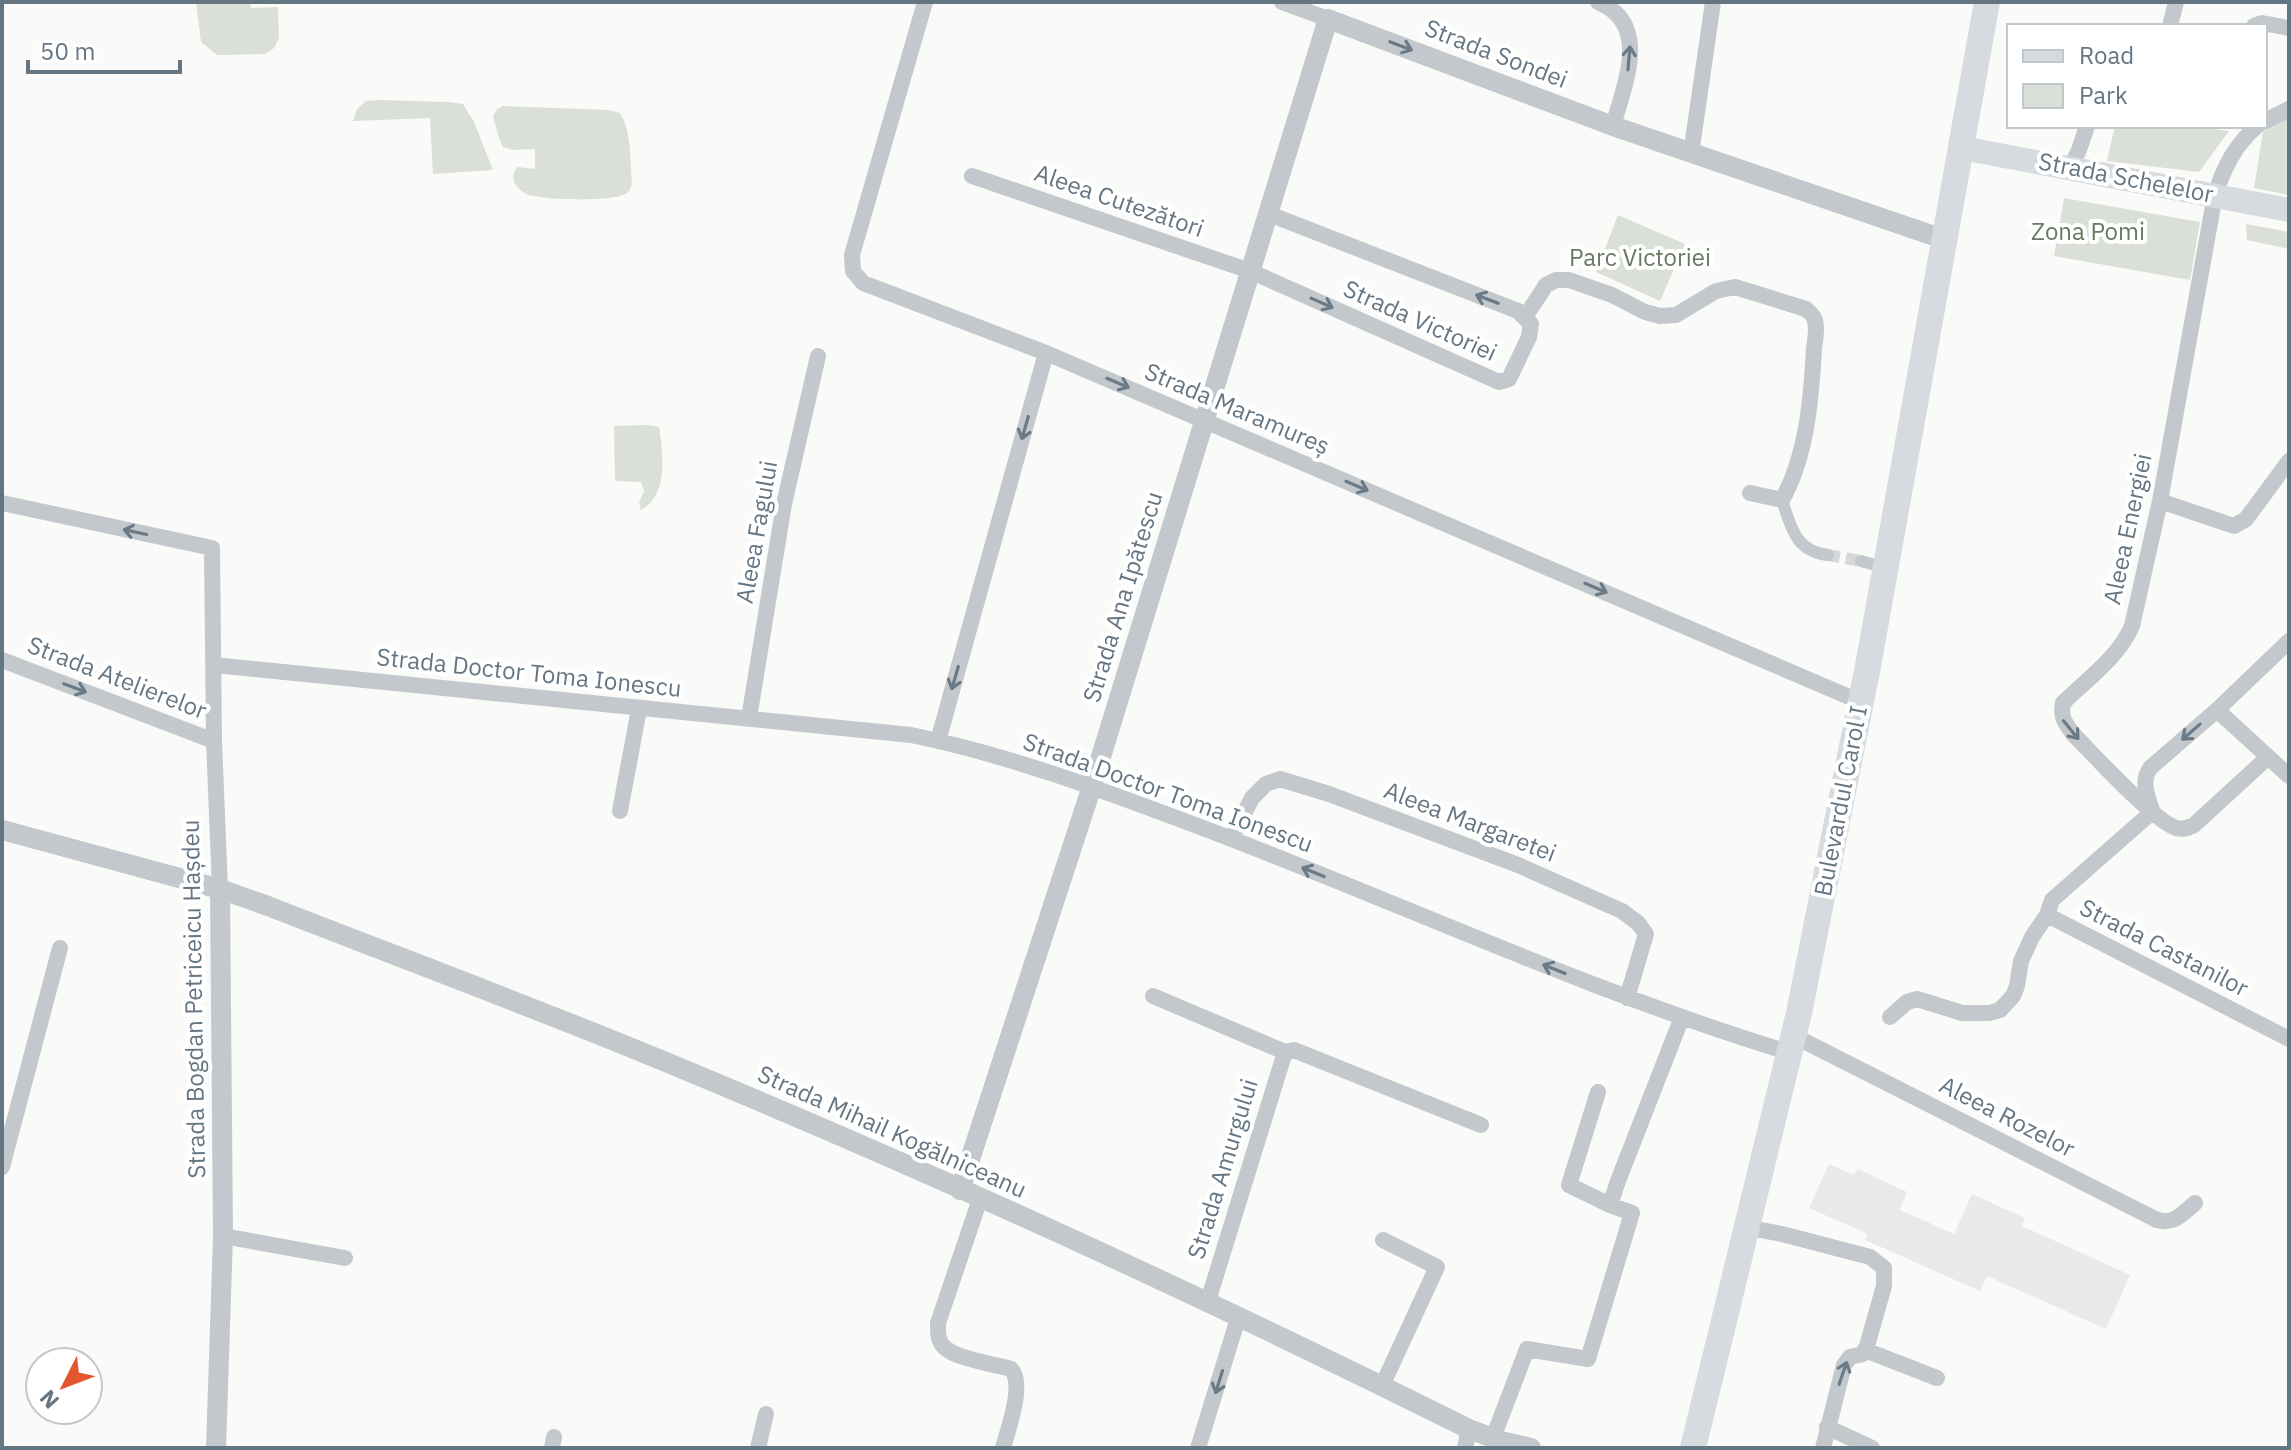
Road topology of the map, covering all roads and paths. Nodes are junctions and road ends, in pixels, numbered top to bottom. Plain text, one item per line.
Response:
1 (925, 2) edge
2 (1282, 2) edge
3 (1598, 2) edge
4 (1713, 2) edge
5 (1987, 2) edge
6 (2176, 2) edge
7 (1328, 19) junction
8 (2170, 24) edge
9 (2259, 24) edge
10 (2289, 28) edge
11 (2289, 109) edge
12 (2267, 120) edge
13 (1613, 126) junction
14 (2086, 128) edge
15 (2255, 128) edge
16 (1962, 148) junction
17 (1691, 154) junction
18 (2070, 168) junction
19 (972, 176) dead end
20 (2215, 195) junction
21 (2289, 210) edge
22 (1269, 214) junction
23 (1946, 240) junction
24 (1250, 271) junction
25 (1525, 317) junction
26 (1046, 353) junction
27 (818, 356) dead end
28 (1204, 420) junction
29 (2289, 461) edge
30 (1750, 493) dead end
31 (1782, 500) junction
32 (2160, 501) junction
33 (2, 503) edge
34 (1828, 555) tunnel mouth
35 (2289, 641) edge
36 (2, 660) edge
37 (214, 665) junction
38 (1861, 702) junction
39 (639, 709) junction
40 (2217, 710) junction
41 (749, 718) junction
42 (214, 741) junction
43 (938, 741) junction
44 (2267, 758) junction
45 (2289, 776) edge
46 (1092, 786) junction
47 (620, 811) dead end
48 (2152, 812) junction
49 (2, 830) edge
50 (1231, 839) junction
51 (220, 889) junction
52 (2047, 915) junction
53 (60, 948) dead end
54 (1153, 996) dead end
55 (1627, 998) junction
56 (1682, 1017) junction
57 (1890, 1017) dead end
58 (2289, 1039) edge
59 (1793, 1044) junction
60 (1285, 1052) junction
61 (1598, 1092) dead end
62 (1481, 1125) dead end
63 (2, 1167) edge
64 (960, 1190) junction
65 (980, 1199) junction
66 (2195, 1203) dead end
67 (1610, 1205) junction
68 (1745, 1227) junction
69 (223, 1236) junction
70 (1383, 1240) dead end
71 (345, 1258) dead end
72 (1208, 1301) junction
73 (1239, 1315) junction
74 (1865, 1350) junction
75 (1937, 1378) dead end
76 (1382, 1386) junction
77 (766, 1414) dead end
78 (1827, 1427) junction
79 (1493, 1438) junction
80 (1467, 1439) edge
81 (216, 1448) edge
82 (758, 1448) edge
83 (1003, 1448) edge
84 (1198, 1448) edge
85 (1531, 1448) edge
86 (1693, 1448) edge
87 (1823, 1448) edge
88 (1872, 1448) edge

1 - 26 street, Strada Maramureș
2 - 7 street, Strada Sondei
13 -> 3 street
4 - 17 street
5 - 16 main road, Bulevardul Carol I
6 - 8 street
7 -> 13 street, Strada Sondei
7 - 22 street, Strada Ana Ipătescu
9 - 10 street
11 - 12 street
13 - 17 street, Strada Sondei
14 - 18 street
15 - 20 street, Aleea Energiei
16 - 18 main road, Strada Schelelor
16 - 23 main road, Bulevardul Carol I
17 - 23 street, Strada Sondei
18 - 20 main road, Strada Schelelor
19 - 24 street, Aleea Cutezători
20 - 21 main road, Strada Schelelor
20 - 32 street, Aleea Energiei
22 - 24 street, Strada Ana Ipătescu
25 -> 22 street, Strada Victoriei
23 - 38 main road, Bulevardul Carol I
24 -> 25 street, Strada Victoriei
24 - 28 street, Strada Ana Ipătescu
25 - 31 street, Strada Victoriei
26 -> 28 street, Strada Maramureș
26 -> 43 street
27 - 41 street, Aleea Fagului
28 -> 38 street, Strada Maramureș
28 - 46 street, Strada Ana Ipătescu
29 - 32 street
30 - 31 street
31 - 34 street
32 -> 48 street, Aleea Energiei
37 -> 33 street, Strada Bogdan Petriceicu Hașdeu
35 - 40 street
36 -> 42 street, Strada Atelierelor
37 - 39 street, Strada Doctor Toma Ionescu
37 - 42 street, Strada Bogdan Petriceicu Hașdeu
38 - 59 main road, Bulevardul Carol I
39 - 41 street, Strada Doctor Toma Ionescu
39 - 47 street
40 - 44 street
40 -> 48 street
41 - 43 street, Strada Doctor Toma Ionescu
42 - 51 street, Strada Bogdan Petriceicu Hașdeu
43 - 46 street, Strada Doctor Toma Ionescu
44 - 45 street
44 - 48 street
46 - 50 street, Strada Doctor Toma Ionescu
46 - 64 street, Strada Ana Ipătescu
48 - 52 street
49 - 51 street, Strada Mihail Kogălniceanu
55 -> 50 street, Strada Doctor Toma Ionescu
50 - 55 street, Aleea Margaretei
51 - 64 street, Strada Mihail Kogălniceanu
51 - 69 street, Strada Bogdan Petriceicu Hașdeu
52 - 57 street, Strada Castanilor
52 - 58 street, Strada Castanilor
53 - 63 street
54 - 60 street
55 - 56 street, Strada Doctor Toma Ionescu
56 - 59 street, Strada Doctor Toma Ionescu
56 - 67 street
59 - 66 street, Aleea Rozelor
59 - 68 main road, Bulevardul Carol I
60 - 62 street
60 - 72 street, Strada Amurgului
61 - 67 street
64 - 65 street, Strada Mihail Kogălniceanu
65 - 72 street, Strada Mihail Kogălniceanu
65 - 83 street
67 - 79 street
68 - 74 street
68 - 86 main road, Bulevardul Carol I
69 - 71 street
69 - 81 street, Strada Bogdan Petriceicu Hașdeu
70 - 76 street
72 - 73 street, Strada Mihail Kogălniceanu
73 - 76 street, Strada Mihail Kogălniceanu
73 -> 84 street
74 - 75 street
78 -> 74 street
76 - 80 street, Strada Mihail Kogălniceanu
77 - 82 street
78 - 87 street
78 - 88 street
79 - 80 street, Strada Mihail Kogălniceanu
79 - 85 street, Strada Mihail Kogălniceanu

